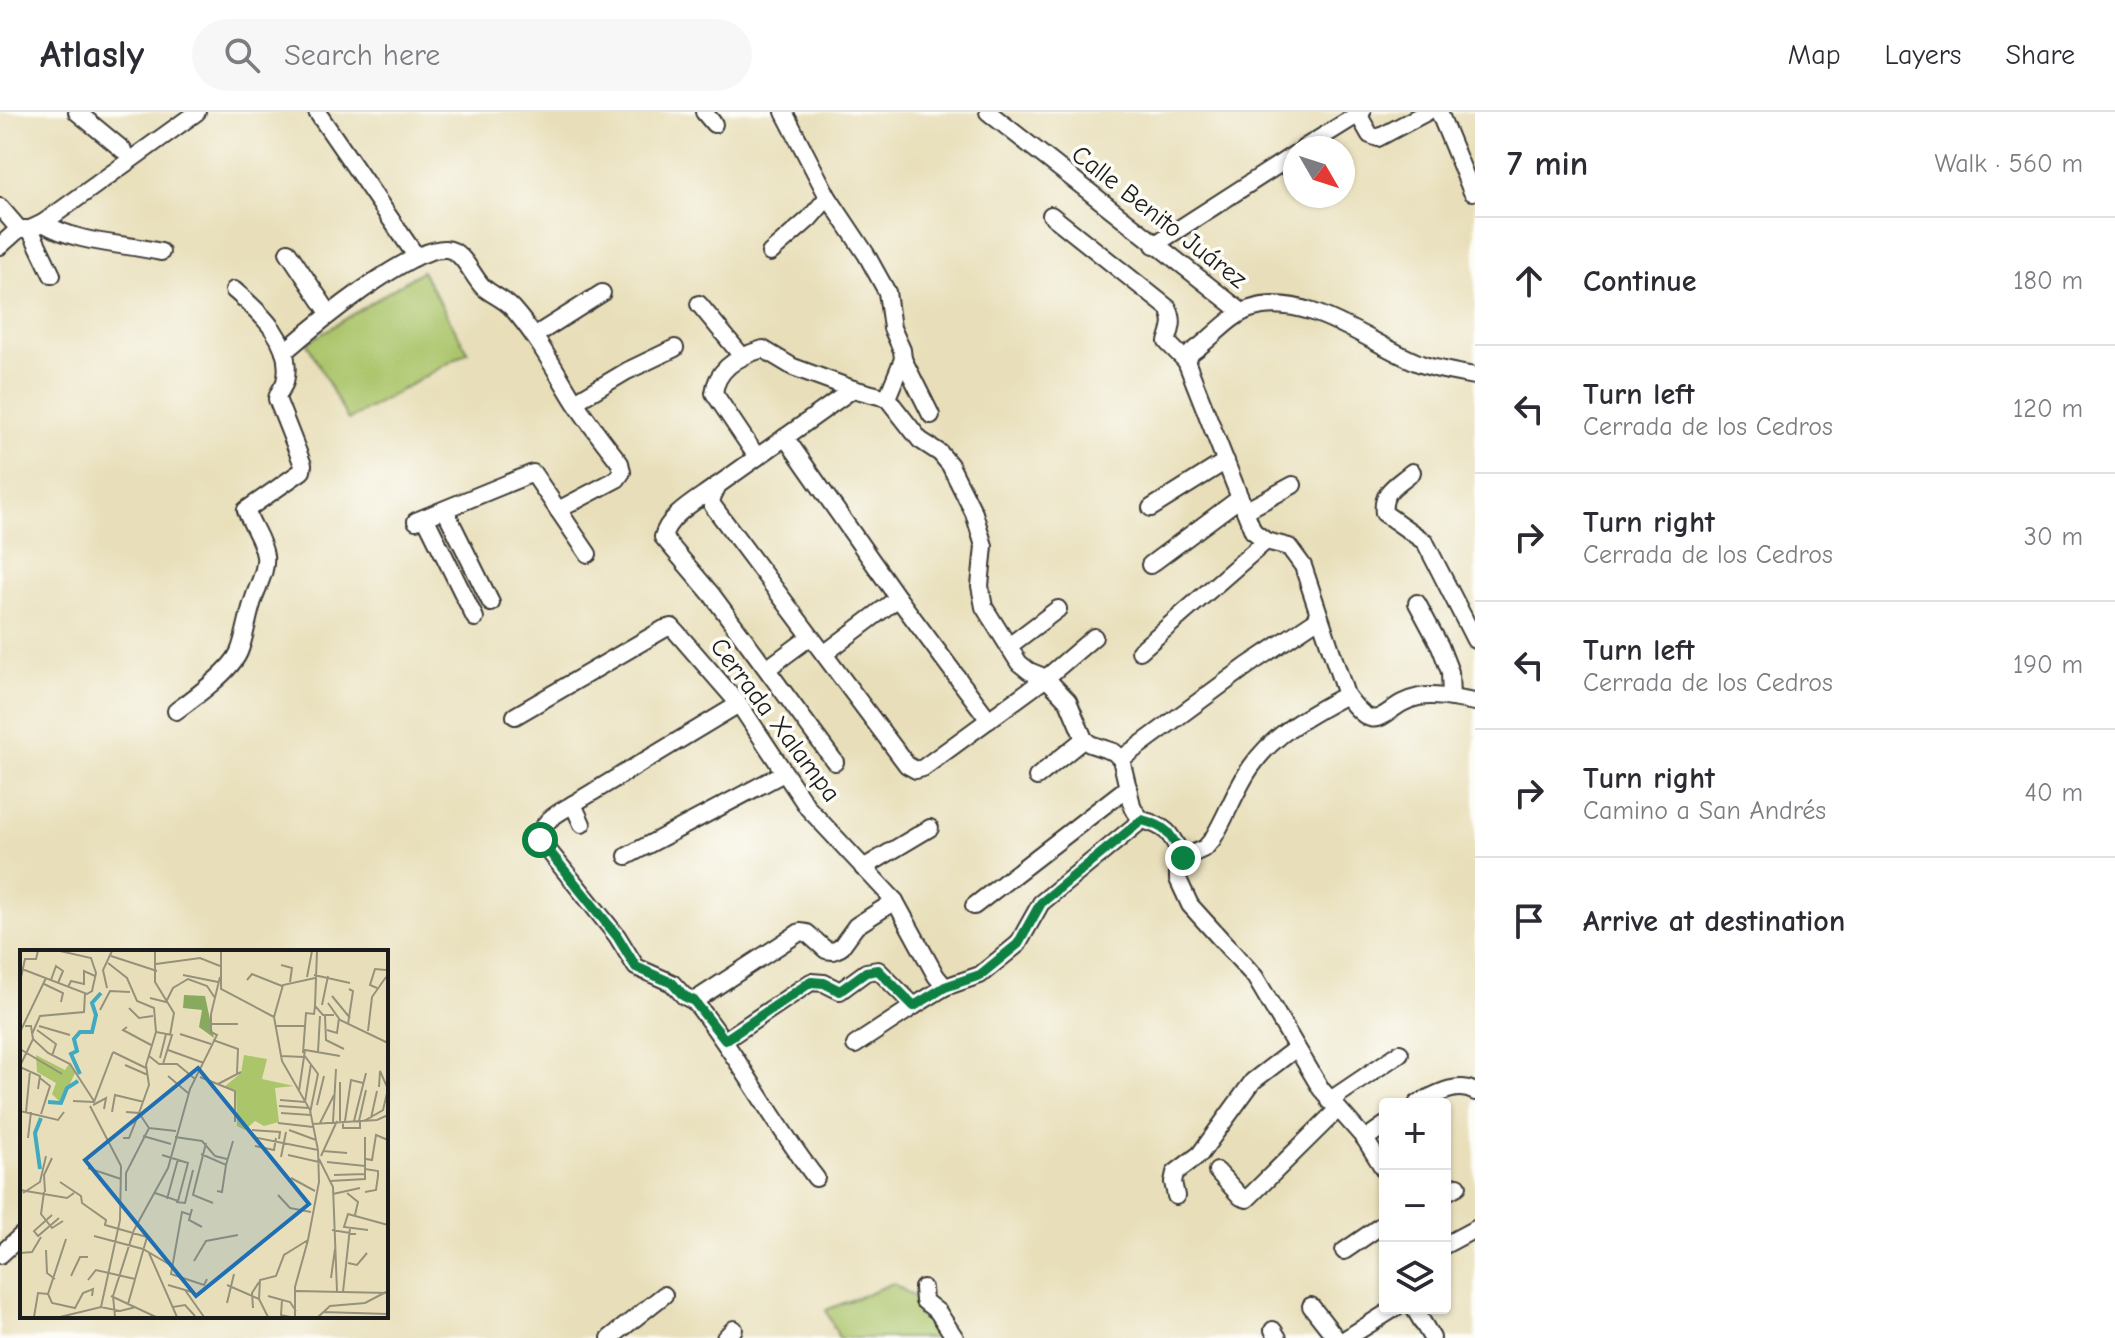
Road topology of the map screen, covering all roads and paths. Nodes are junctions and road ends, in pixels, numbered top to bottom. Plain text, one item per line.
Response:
1 (77, 112) edge
2 (196, 112) edge
3 (784, 112) edge
4 (1427, 112) edge
5 (1439, 112) edge
6 (323, 113) edge
7 (993, 113) edge
8 (1360, 113) edge
9 (1334, 119) edge
10 (1316, 136) edge
11 (123, 150) dead end
12 (1283, 162) edge
13 (1472, 192) dead end
14 (828, 197) junction
15 (0, 207) edge
16 (1051, 215) dead end
17 (31, 227) junction
18 (1154, 245) junction
19 (0, 246) edge
20 (161, 252) dead end
21 (288, 252) dead end
22 (770, 253) dead end
23 (416, 256) junction
24 (52, 275) dead end
25 (234, 290) dead end
26 (602, 293) dead end
27 (699, 304) dead end
28 (1242, 312) junction
29 (329, 313) junction
30 (534, 336) junction
31 (675, 348) dead end
32 (284, 352) junction
33 (741, 355) junction
34 (903, 359) junction
35 (1186, 361) junction
36 (1475, 376) edge
37 (853, 389) junction
38 (887, 398) junction
39 (575, 402) junction
40 (931, 415) dead end
41 (785, 437) junction
42 (757, 457) junction
43 (1226, 461) junction
44 (1412, 472) dead end
45 (718, 485) junction
46 (1293, 485) dead end
47 (1243, 504) junction
48 (1151, 508) dead end
49 (445, 510) junction
50 (558, 510) junction
51 (1266, 541) junction
52 (588, 554) dead end
53 (1150, 565) dead end
54 (898, 598) junction
55 (491, 603) dead end
56 (1417, 603) dead end
57 (1058, 609) dead end
58 (475, 618) dead end
59 (1319, 618) junction
60 (810, 637) junction
61 (1094, 637) dead end
62 (1475, 640) edge
63 (1009, 646) junction
64 (1140, 651) dead end
65 (824, 654) junction
66 (768, 668) junction
67 (1046, 678) junction
68 (1346, 695) junction
69 (1451, 698) junction
70 (1475, 702) edge
71 (739, 704) junction
72 (176, 711) dead end
73 (515, 716) dead end
74 (989, 720) junction
75 (1084, 739) junction
76 (1121, 759) junction
77 (835, 762) dead end
78 (784, 773) junction
79 (1037, 777) dead end
80 (1128, 787) junction
81 (573, 804) junction
82 (1142, 820) junction
83 (582, 824) dead end
84 (930, 828) dead end
85 (627, 856) dead end
86 (1183, 858) junction
87 (863, 868) junction
88 (895, 901) junction
89 (974, 906) dead end
90 (945, 987) junction
91 (694, 1001) junction
92 (914, 1006) junction
93 (725, 1040) junction
94 (855, 1045) dead end
95 (1295, 1049) junction
96 (1400, 1053) dead end
97 (1475, 1092) edge
98 (1431, 1098) edge
99 (1333, 1105) junction
100 (1379, 1129) edge
101 (1365, 1139) junction
102 (1384, 1170) edge
103 (1217, 1171) dead end
104 (816, 1178) dead end
105 (1176, 1196) dead end
106 (1379, 1227) edge
107 (1475, 1229) edge
108 (20, 1237) edge
109 (1451, 1242) edge
110 (1344, 1251) dead end
111 (0, 1255) edge
112 (923, 1288) dead end
113 (664, 1295) dead end
114 (1311, 1306) dead end
115 (1385, 1314) edge
116 (1418, 1314) edge
117 (610, 1338) edge
118 (955, 1338) edge
119 (1336, 1338) edge
120 (1347, 1338) edge
121 (1432, 1338) edge

1 - 11 street
2 - 17 street
3 - 14 street
4 - 8 street
5 - 13 street
6 - 23 street
7 - 18 street, Calle Benito Juárez
8 - 9 street
9 - 10 street
12 - 18 street
14 - 22 street
14 - 34 street
15 - 17 street
16 - 35 street
17 - 19 street
17 - 20 street
17 - 24 street
18 - 28 street, Calle Benito Juárez
21 - 29 street
23 - 29 street
23 - 30 street
25 - 32 street
26 - 30 street
27 - 33 street
28 - 35 street, Calle Benito Juárez
28 - 36 street
29 - 32 street
30 - 39 street
31 - 39 street
32 - 72 street
33 - 37 street
33 - 42 street
34 - 38 street
34 - 40 street
35 - 43 street
37 - 38 street
37 - 41 street
38 - 63 street
39 - 50 street
41 - 42 street
41 - 54 street
42 - 45 street
43 - 47 street
43 - 48 street
44 - 62 street
45 - 60 street
45 - 66 street
46 - 47 street
47 - 51 street
47 - 53 street
49 - 50 street
49 - 55 street
49 - 58 street
50 - 52 street
51 - 59 street
51 - 64 street
54 - 65 street
54 - 74 street
56 - 69 street
57 - 63 street
59 - 68 street
59 - 76 street
60 - 65 street
60 - 66 street
61 - 67 street
63 - 67 street
65 - 74 street
66 - 77 street
67 - 74 street
67 - 75 street
68 - 69 street
68 - 86 street
69 - 70 street
71 - 73 street, Cerrada Xalampa
71 - 78 street, Cerrada Xalampa
71 - 81 street
75 - 76 street
75 - 79 street
76 - 80 street
78 - 85 street
78 - 87 street, Cerrada Xalampa
80 - 82 street
80 - 89 street
81 - 83 street
81 - 91 street
82 - 86 street
82 - 90 street
84 - 87 street
86 - 95 street
87 - 88 street, Cerrada Xalampa
88 - 90 street, Cerrada Xalampa
88 - 91 street
90 - 92 street
91 - 93 street
92 - 93 street
92 - 94 street
93 - 104 street
95 - 99 street
95 - 105 street
96 - 99 street
97 - 98 street
99 - 101 street
99 - 103 street
100 - 101 street
101 - 102 street
106 - 110 street
107 - 109 street
108 - 111 street
112 - 118 street
113 - 117 street
114 - 119 street
115 - 120 street
116 - 121 street

